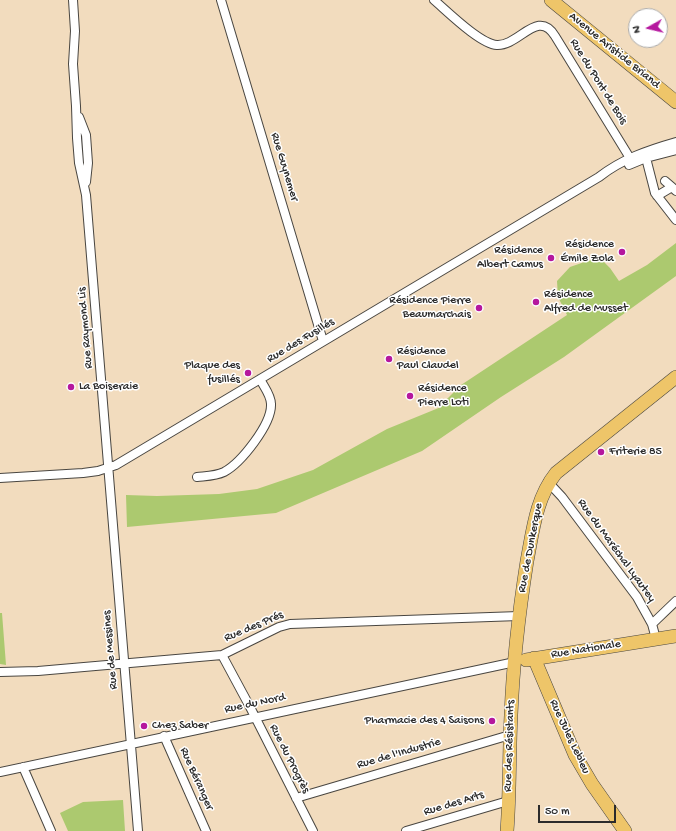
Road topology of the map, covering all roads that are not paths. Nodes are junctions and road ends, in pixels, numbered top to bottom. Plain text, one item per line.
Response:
1 (73, 0) edge
2 (221, 0) edge
3 (434, 0) edge
4 (551, 0) edge
5 (676, 102) edge
6 (676, 142) edge
7 (676, 150) edge
8 (645, 155) junction
9 (631, 160) junction
10 (665, 180) dead end
11 (674, 189) edge
12 (658, 196) junction
13 (676, 220) edge
14 (323, 341) junction
15 (676, 377) edge
16 (260, 379) junction
17 (109, 468) junction
18 (0, 478) edge
19 (197, 478) dead end
20 (548, 482) junction
21 (676, 601) edge
22 (519, 616) junction
23 (652, 624) junction
24 (676, 636) edge
25 (656, 639) junction
26 (222, 655) junction
27 (534, 658) junction
28 (515, 662) junction
29 (124, 663) junction
30 (0, 672) edge
31 (254, 716) junction
32 (510, 735) junction
33 (164, 736) junction
34 (131, 743) junction
35 (23, 767) junction
36 (0, 772) edge
37 (296, 798) junction
38 (508, 800) junction
39 (51, 831) edge
40 (138, 831) edge
41 (206, 831) edge
42 (313, 831) edge
43 (406, 831) edge
44 (507, 831) edge
45 (625, 831) edge

1 - 17 street, Rue Raymond Lis
2 - 14 street, Rue Guynemer
3 - 9 street, Rue du Pont de Bois
4 - 5 main road, Avenue Aristide Briand
6 - 8 street
7 - 8 street
8 - 9 street, Rue des Fusillés
8 - 12 street
9 - 14 street, Rue des Fusillés
10 - 11 street
11 - 12 street
12 - 13 street
14 - 16 street, Rue des Fusillés
15 - 20 main road, Rue de Dunkerque
16 - 17 street, Rue des Fusillés
16 - 19 street
17 - 18 street, Rue des Fusillés
17 - 29 street, Rue de Messines
20 - 22 main road, Rue de Dunkerque
20 - 23 street, Rue du Maréchal Lyautey
21 - 23 street
22 - 26 street, Rue des Prés
22 - 28 main road, Rue de Dunkerque
23 - 25 street, Rue du Maréchal Lyautey
24 - 25 main road, Rue Nationale
25 - 27 main road, Rue Nationale
26 - 29 street, Rue des Prés
26 - 31 street, Rue du Progrès
27 - 28 main road, Rue Nationale
27 - 45 main road, Rue Jules Lebleu
28 - 31 street, Rue du Nord
28 - 32 main road, Rue des Résistants
29 - 30 street, Rue des Prés
29 - 34 street, Rue de Messines
31 - 33 street, Rue du Nord
31 - 37 street, Rue du Progrès
32 - 37 street, Rue de l'Industrie
32 - 38 main road, Rue des Résistants
33 - 34 street, Rue du Nord
33 - 41 street, Rue Béranger
34 - 35 street, Rue du Nord
34 - 40 street, Rue de Messines
35 - 36 street, Rue du Nord
35 - 39 street
37 - 42 street, Rue du Progrès
38 - 43 street, Rue des Arts
38 - 44 main road, Rue des Résistants

